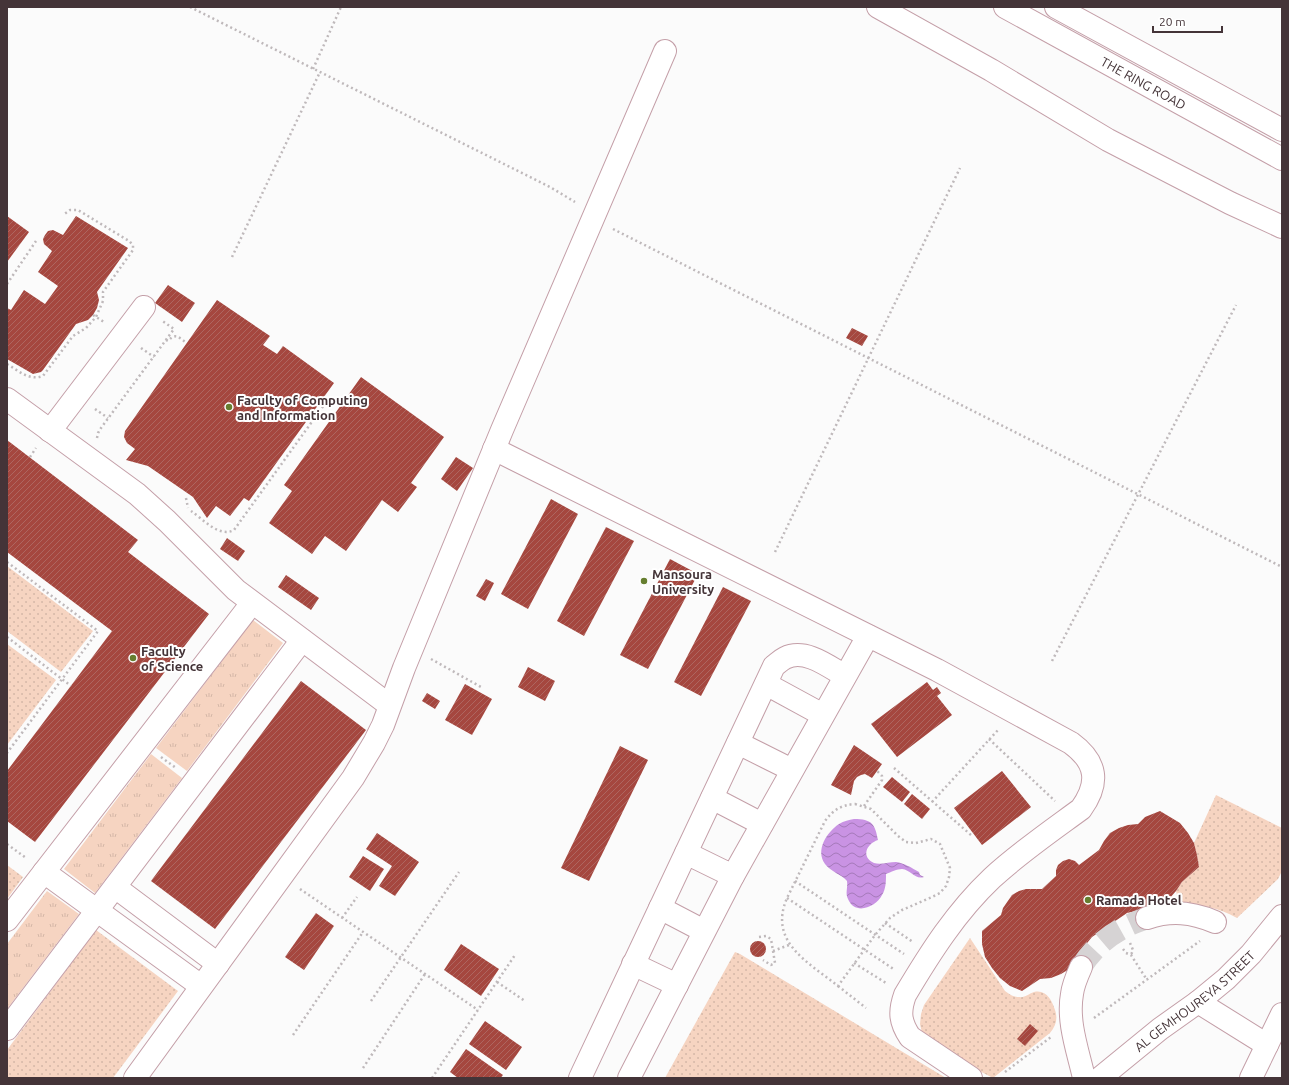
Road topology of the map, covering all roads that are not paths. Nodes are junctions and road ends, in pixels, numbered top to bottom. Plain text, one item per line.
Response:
1 (878, 7) edge
2 (1005, 7) edge
3 (1056, 7) edge
4 (665, 51) dead end
5 (1282, 130) edge
6 (1282, 159) edge
7 (1282, 227) edge
8 (144, 307) road end
9 (7, 399) edge
10 (50, 430) junction
11 (494, 449) junction
12 (252, 603) junction
13 (868, 636) junction
14 (302, 640) junction
15 (846, 676) junction
16 (766, 684) junction
17 (389, 705) junction
18 (823, 715) junction
19 (738, 743) junction
20 (792, 770) junction
21 (712, 798) junction
22 (762, 824) junction
23 (686, 853) junction
24 (44, 872) junction
25 (733, 876) junction
26 (115, 887) junction
27 (660, 908) junction
28 (97, 911) junction
29 (1282, 916) edge
30 (1147, 918) tunnel mouth
31 (7, 920) edge
32 (1216, 922) road end
33 (704, 931) junction
34 (218, 964) junction
35 (633, 964) junction
36 (1081, 967) tunnel mouth
37 (677, 985) junction
38 (201, 986) junction
39 (1198, 1002) junction
40 (1282, 1014) edge
41 (7, 1029) edge
42 (1267, 1045) junction
43 (135, 1078) edge
44 (580, 1078) edge
45 (629, 1078) edge
46 (971, 1078) edge
47 (1084, 1078) edge
48 (1100, 1078) edge
49 (1251, 1078) edge

1 - 7 main road
2 - 6 main road, THE RING ROAD
3 - 5 main road, THE RING ROAD
4 - 11 main road
8 - 10 main road
9 - 10 main road
10 - 12 main road
11 - 13 main road
11 - 17 main road
12 - 14 main road
12 - 24 main road
13 - 15 main road
13 - 46 main road
14 - 17 main road
14 - 26 main road
15 - 16 main road
15 - 18 main road
16 - 18 main road
16 - 19 main road
17 - 34 main road
18 - 20 main road
19 - 20 main road
19 - 21 main road
20 - 22 main road
21 - 22 main road
21 - 23 main road
22 - 25 main road
23 - 25 main road
23 - 27 main road
24 - 28 main road
24 - 31 main road
25 - 33 main road
26 - 28 main road
26 - 34 main road
27 - 33 main road
27 - 35 main road
28 - 38 main road
28 - 41 main road
29 - 39 main road, AL GEMHOUREYA STREET
30 - 32 main road
33 - 37 main road
34 - 38 main road
35 - 37 main road
35 - 44 main road
36 - 47 main road
37 - 45 main road
38 - 43 main road
39 - 42 main road
39 - 48 main road, AL GEMHOUREYA STREET
40 - 42 main road
42 - 49 main road

